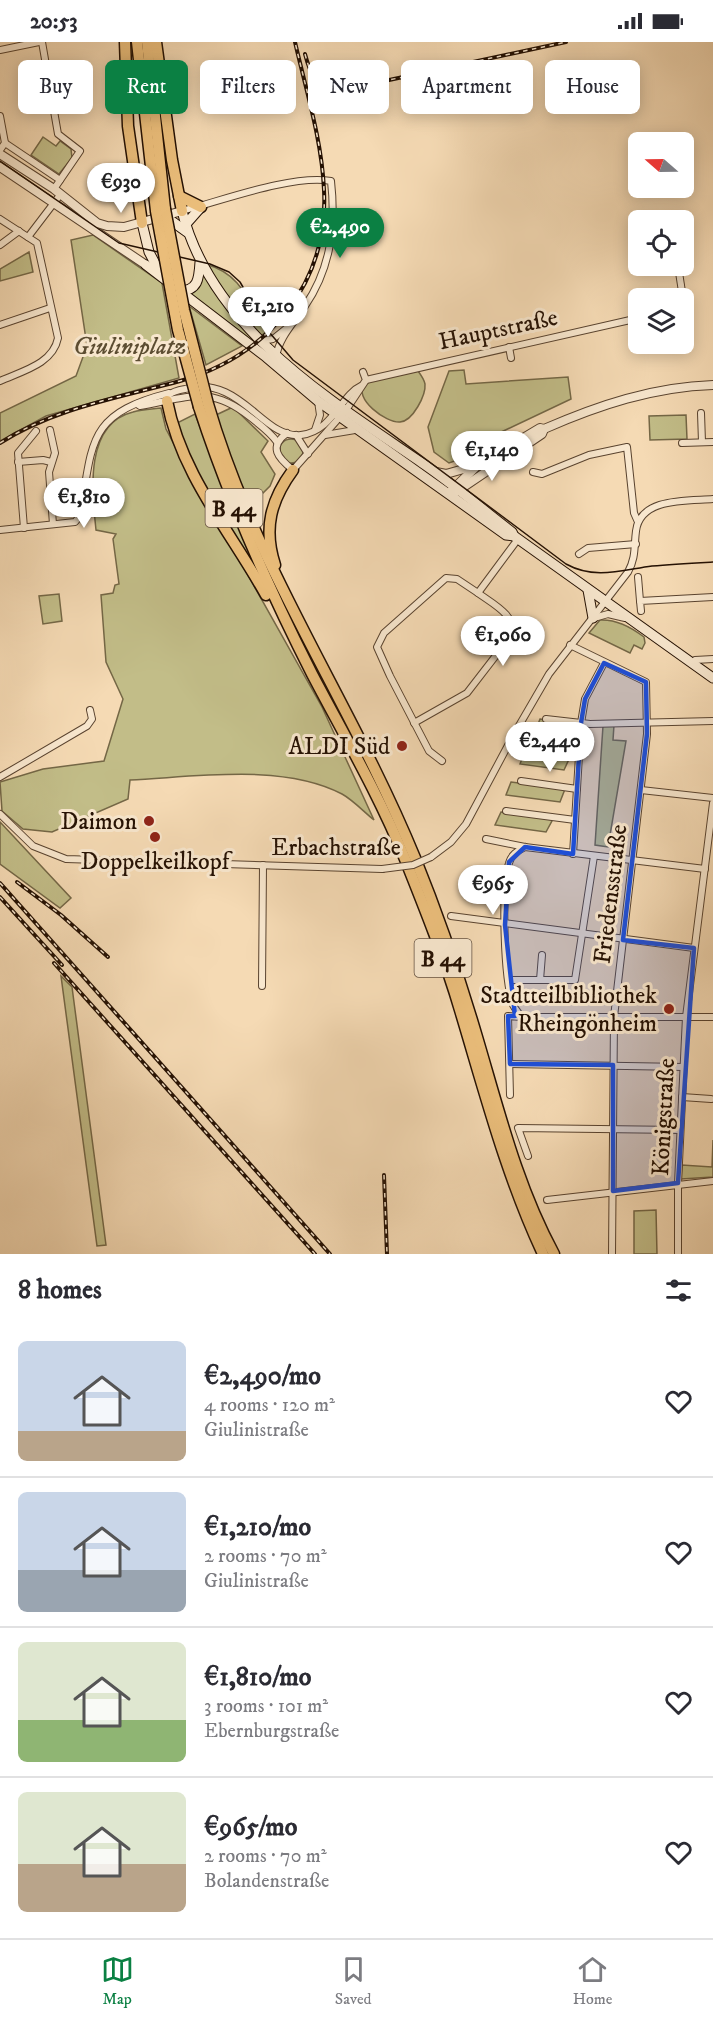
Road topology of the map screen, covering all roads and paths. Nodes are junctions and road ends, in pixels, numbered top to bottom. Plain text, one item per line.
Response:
1 (41, 42) edge
2 (125, 42) edge
3 (137, 42) edge
4 (147, 42) edge
5 (156, 42) edge
6 (0, 50) edge
7 (0, 116) edge
8 (5, 143) junction
9 (0, 150) edge
10 (0, 154) edge
11 (0, 167) edge
12 (60, 180) junction
13 (56, 195) junction
14 (179, 196) junction
15 (201, 207) junction
16 (182, 211) junction
17 (162, 212) junction
18 (0, 219) edge
19 (142, 222) junction
20 (186, 224) junction
21 (19, 231) junction
22 (189, 234) junction
23 (28, 237) junction
24 (0, 245) edge
25 (200, 261) junction
26 (146, 265) joint
27 (160, 273) junction
28 (178, 291) junction
29 (50, 308) junction
30 (628, 320) edge
31 (292, 322) junction
32 (0, 325) edge
33 (262, 341) junction
34 (509, 347) junction
35 (276, 353) junction
36 (511, 358) dead end
37 (274, 364) junction
38 (363, 372) dead end
39 (366, 380) junction
40 (0, 381) edge
41 (713, 385) edge
42 (168, 397) junction
43 (318, 401) junction
44 (344, 408) junction
45 (701, 413) dead end
46 (337, 416) junction
47 (544, 429) junction
48 (36, 430) dead end
49 (50, 430) dead end
50 (356, 430) junction
51 (314, 431) junction
52 (287, 433) junction
53 (297, 435) junction
54 (325, 435) junction
55 (277, 442) junction
56 (702, 442) junction
57 (713, 442) edge
58 (682, 443) dead end
59 (308, 454) junction
60 (18, 462) junction
61 (51, 462) junction
62 (478, 465) junction
63 (293, 470) junction
64 (434, 471) junction
65 (533, 472) dead end
66 (454, 491) junction
67 (713, 499) edge
68 (638, 522) junction
69 (53, 524) junction
70 (24, 528) junction
71 (0, 530) edge
72 (516, 538) junction
73 (636, 544) junction
74 (579, 554) dead end
75 (638, 577) dead end
76 (588, 590) junction
77 (478, 593) junction
78 (713, 597) edge
79 (281, 601) junction
80 (640, 601) junction
81 (606, 602) junction
82 (641, 611) dead end
83 (593, 618) junction
84 (632, 619) junction
85 (570, 645) junction
86 (713, 659) edge
87 (604, 663) junction
88 (692, 663) junction
89 (713, 678) edge
90 (90, 710) dead end
91 (546, 719) dead end
92 (713, 721) edge
93 (648, 722) junction
94 (414, 723) junction
95 (581, 723) junction
96 (532, 751) dead end
97 (578, 756) junction
98 (442, 761) dead end
99 (0, 777) edge
100 (521, 781) dead end
101 (577, 789) junction
102 (641, 790) junction
103 (713, 798) edge
104 (713, 803) edge
105 (506, 811) dead end
106 (0, 814) edge
107 (575, 820) junction
108 (486, 839) dead end
109 (525, 847) junction
110 (573, 854) junction
111 (594, 856) junction
112 (633, 862) junction
113 (263, 865) junction
114 (705, 869) junction
115 (451, 916) dead end
116 (505, 925) junction
117 (582, 935) junction
118 (623, 940) junction
119 (694, 948) junction
120 (542, 955) dead end
121 (510, 980) junction
122 (540, 980) junction
123 (262, 986) dead end
124 (521, 1017) junction
125 (614, 1017) junction
126 (686, 1017) junction
127 (713, 1017) edge
128 (510, 1064) junction
129 (613, 1065) junction
130 (684, 1067) junction
131 (510, 1095) dead end
132 (682, 1097) junction
133 (711, 1099) dead end
134 (611, 1128) junction
135 (680, 1130) junction
136 (528, 1156) dead end
137 (713, 1181) edge
138 (678, 1183) junction
139 (613, 1191) junction
140 (547, 1200) dead end
141 (543, 1254) edge
142 (554, 1254) edge
143 (612, 1254) edge
144 (678, 1254) edge

1 - 6 street
1 - 12 street
2 - 19 highway
3 - 17 highway, B 44
4 - 17 highway, B 44
5 - 14 highway
7 - 8 street
8 - 9 street
8 - 12 street
10 - 13 street
11 - 13 street
12 - 13 street
13 - 19 street
13 - 23 street
13 - 26 street
14 - 15 highway
14 - 16 highway
15 - 16 street
15 - 20 main road
15 - 31 street
16 - 17 street
16 - 20 main road
17 - 19 street
17 - 22 main road
17 - 79 highway, B 44, bridge
18 - 21 street
19 - 27 main road
20 - 22 main road
21 - 23 street
21 - 24 street
22 - 25 main road
23 - 29 street
25 - 28 main road
25 - 33 main road
26 - 27 main road
27 - 28 main road
28 - 37 main road
29 - 32 street
29 - 40 street
30 - 34 street, Hauptstraße
31 - 33 street
31 - 35 street
33 - 35 main road
34 - 36 street
34 - 39 street, Hauptstraße
35 - 37 street
35 - 44 main road
37 - 43 main road
38 - 39 street
39 - 44 street
41 - 47 street
42 - 52 street
42 - 55 street
42 - 69 street
42 - 79 highway
43 - 46 main road
43 - 51 street
44 - 46 street
44 - 64 main road
45 - 56 street
46 - 50 main road
46 - 51 street
46 - 54 street
47 - 62 street
47 - 66 street
48 - 60 street
49 - 61 street
50 - 54 street
50 - 66 main road
51 - 53 street
52 - 53 street
52 - 55 street
53 - 59 street
54 - 59 street
55 - 63 street
56 - 57 street
56 - 58 street
59 - 63 street
60 - 61 street
60 - 70 street
61 - 69 street
62 - 64 street
62 - 66 street
63 - 79 highway
64 - 66 main road
65 - 68 street, Erbachstraße
66 - 72 main road
66 - 72 main road
67 - 68 street
68 - 73 street, Erbachstraße
69 - 70 street
70 - 71 street
72 - 76 main road
72 - 77 street
73 - 74 street
73 - 81 street, Erbachstraße
75 - 80 street
76 - 81 main road
76 - 83 main road
77 - 94 street
77 - 94 street
78 - 80 street
79 - 141 highway, B 44
79 - 142 highway, B 44
80 - 82 street
81 - 83 street, Erbachstraße
81 - 84 main road
83 - 84 street
83 - 85 street, Erbachstraße
84 - 88 main road
85 - 87 street
85 - 113 street, Erbachstraße, bridge
86 - 88 street
87 - 93 street, Friedensstraße
87 - 95 street
88 - 89 main road
90 - 99 street
91 - 95 street
92 - 93 street
93 - 95 street
93 - 102 street, Friedensstraße
94 - 98 street
95 - 97 street
96 - 97 street
97 - 101 street
100 - 101 street
101 - 107 street
102 - 103 street
102 - 112 street, Friedensstraße
104 - 114 street, Königstraße
105 - 107 street
106 - 113 street, Erbachstraße
107 - 110 street
108 - 109 street
109 - 110 street
109 - 116 street
110 - 111 street
111 - 112 street
111 - 117 street
112 - 114 street
112 - 118 street, Friedensstraße
113 - 123 street
114 - 119 street, Königstraße
115 - 116 street
116 - 117 street
116 - 121 street
117 - 118 street
117 - 122 street
118 - 119 street
118 - 125 street, Friedensstraße
119 - 126 street, Königstraße
120 - 122 street
121 - 122 street
121 - 124 street
124 - 125 street
124 - 128 street
125 - 126 street
125 - 129 street, Friedensstraße
126 - 127 street
126 - 130 street, Königstraße
128 - 129 street
128 - 131 street
129 - 130 street
129 - 134 street, Friedensstraße
130 - 132 street, Königstraße
132 - 133 street
132 - 135 street, Königstraße
134 - 135 street
134 - 136 street
134 - 139 street, Friedensstraße
135 - 138 street, Königstraße
137 - 138 street
138 - 139 street
138 - 144 street, Königstraße
139 - 140 street
139 - 143 street, Friedensstraße

